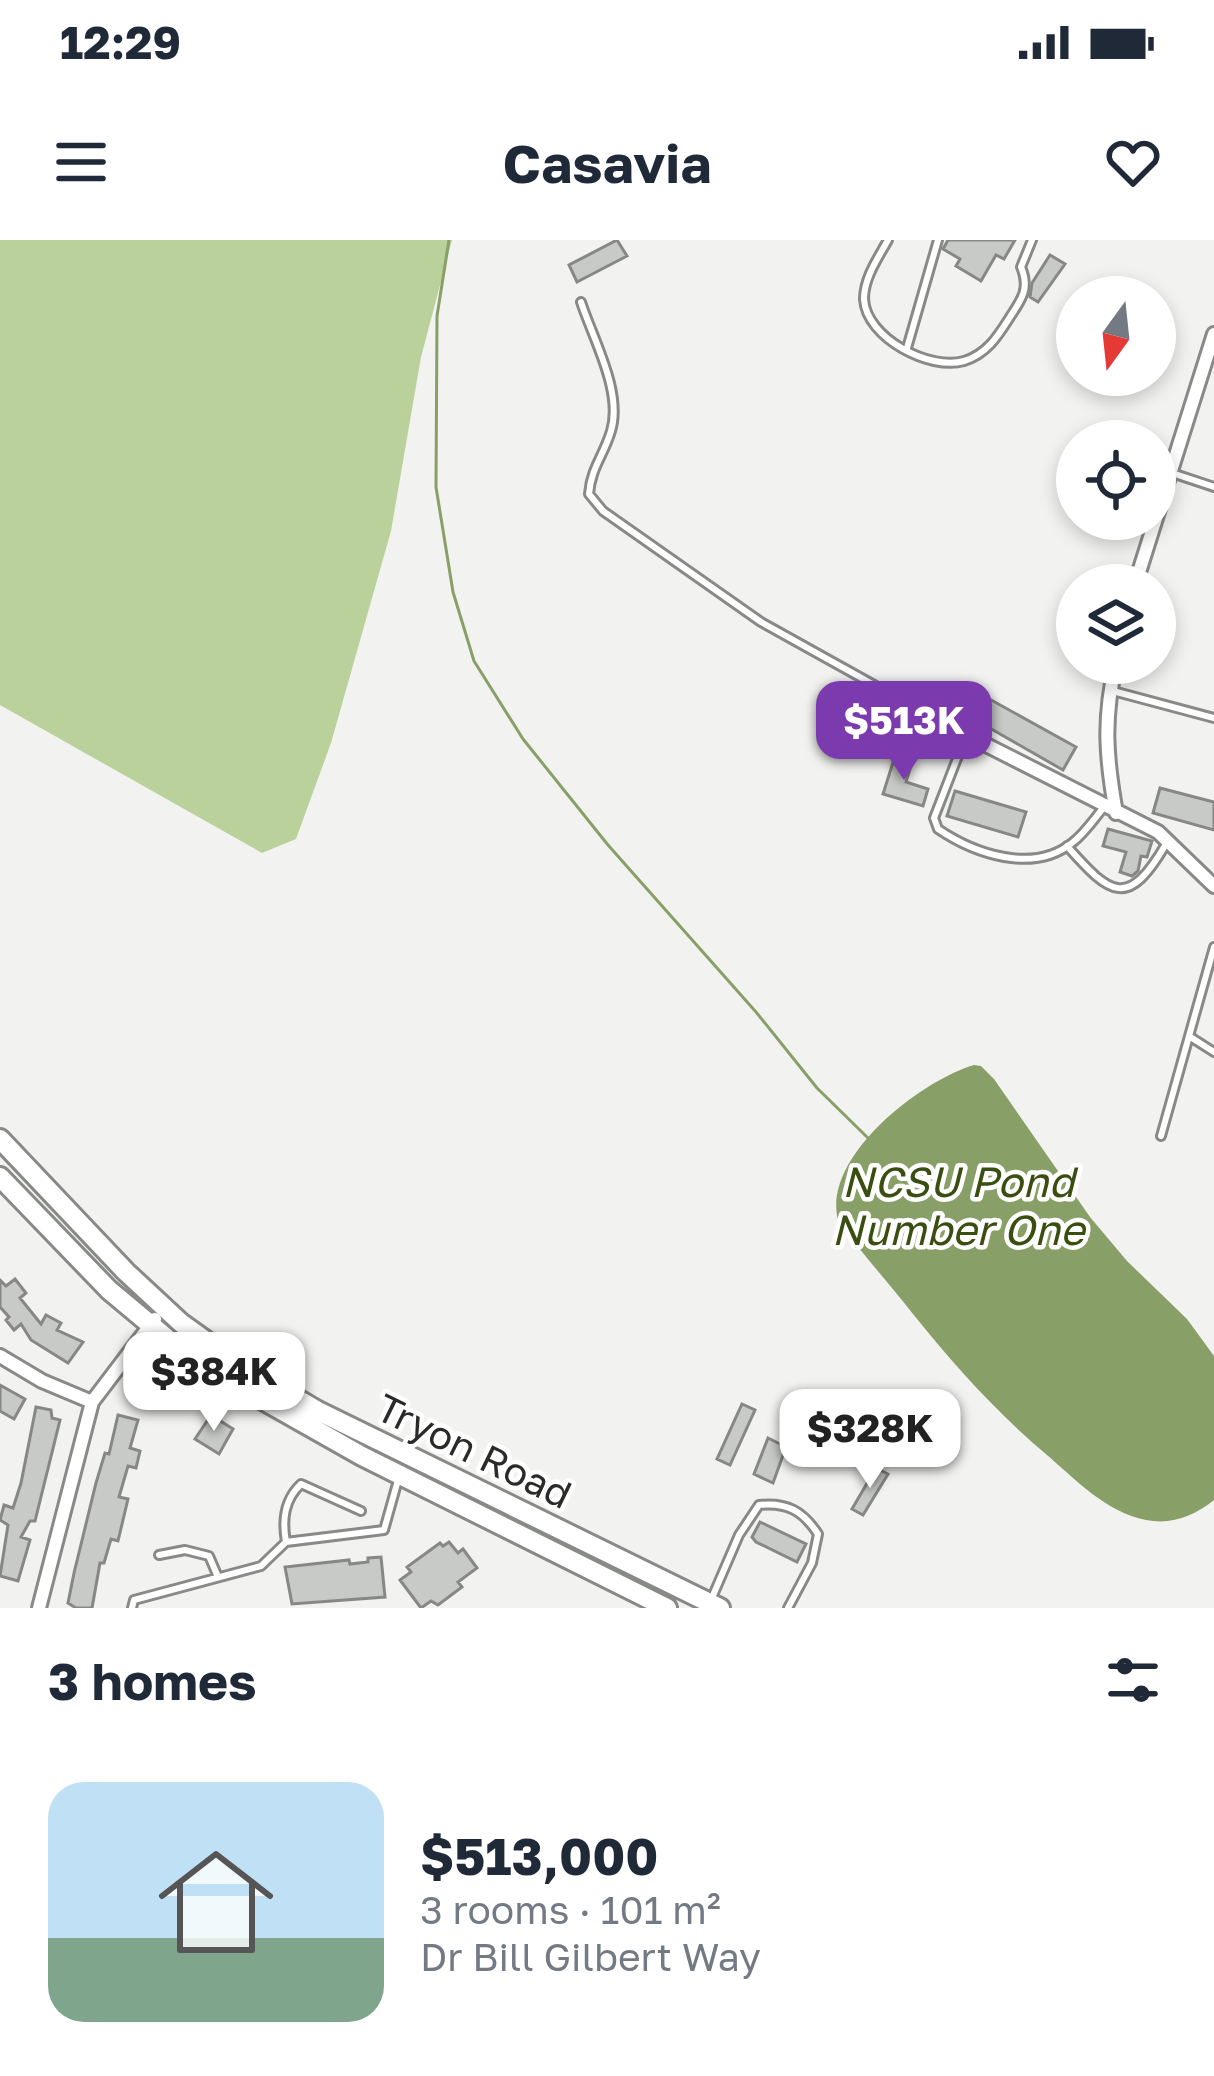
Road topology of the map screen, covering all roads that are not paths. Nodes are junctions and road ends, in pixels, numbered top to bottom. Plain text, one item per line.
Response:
1 (888, 240) edge
2 (938, 240) edge
3 (1032, 240) edge
4 (581, 302) dead end
5 (1214, 334) edge
6 (907, 348) junction
7 (1176, 456) edge
8 (1176, 474) edge
9 (1214, 487) edge
10 (1111, 684) edge
11 (1110, 690) junction
12 (933, 718) joint
13 (1214, 718) edge
14 (966, 735) junction
15 (1110, 810) junction
16 (1168, 841) junction
17 (1066, 847) junction
18 (1214, 886) edge
19 (1214, 947) edge
20 (1191, 1037) junction
21 (1214, 1052) edge
22 (1161, 1136) dead end
23 (0, 1139) edge
24 (0, 1177) edge
25 (164, 1308) junction
26 (149, 1327) junction
27 (0, 1356) edge
28 (92, 1402) junction
29 (400, 1475) junction
30 (361, 1511) dead end
31 (286, 1542) junction
32 (159, 1555) dead end
33 (218, 1577) junction
34 (715, 1605) edge
35 (39, 1608) edge
36 (132, 1608) edge
37 (668, 1608) edge
38 (788, 1608) edge

1 - 6 lane
2 - 6 lane
3 - 6 lane
4 - 12 lane
5 - 7 street
8 - 9 lane
10 - 11 street
11 - 13 lane
11 - 15 street
12 - 14 street
14 - 15 street
14 - 17 lane
15 - 16 street
15 - 17 lane
16 - 17 lane
16 - 18 street
19 - 20 lane
20 - 21 lane
20 - 22 lane
23 - 25 main road, Tryon Road
24 - 26 main road, Tryon Road
25 - 26 street
25 - 34 main road, Tryon Road
26 - 28 street
26 - 29 main road, Tryon Road
27 - 28 street
28 - 35 street
29 - 31 lane
29 - 37 main road, Tryon Road
30 - 31 lane
31 - 33 lane
32 - 33 lane
33 - 36 lane
34 - 38 lane

